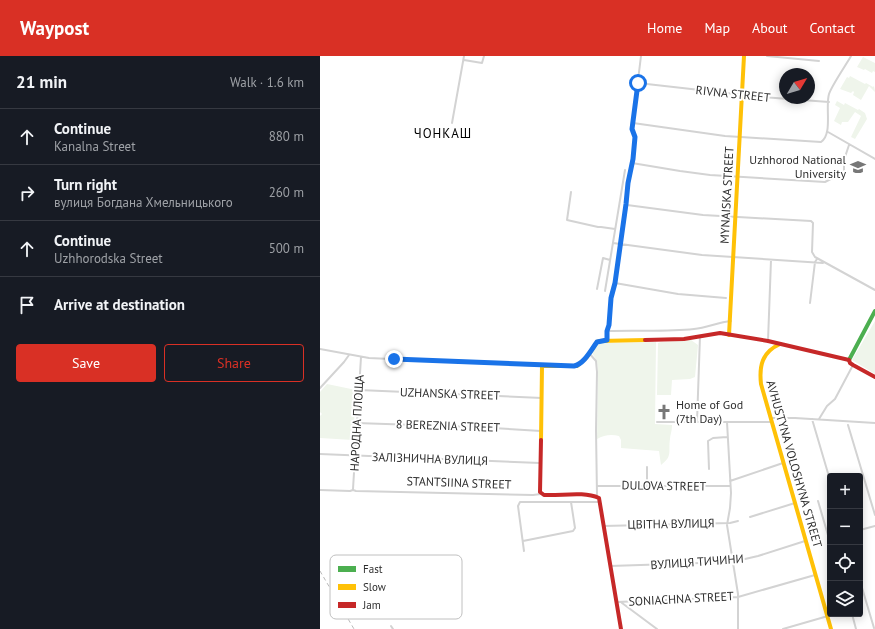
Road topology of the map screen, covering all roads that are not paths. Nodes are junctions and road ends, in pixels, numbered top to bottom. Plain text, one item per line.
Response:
1 (464, 56) edge
2 (484, 56) edge
3 (641, 56) edge
4 (744, 56) edge
5 (767, 56) edge
6 (851, 56) edge
7 (464, 60) junction
8 (819, 61) dead end
9 (638, 83) junction
10 (742, 94) junction
11 (829, 102) junction
12 (633, 123) junction
13 (452, 124) dead end
14 (828, 132) junction
15 (740, 136) junction
16 (849, 144) junction
17 (875, 159) edge
18 (632, 163) junction
19 (625, 170) dead end
20 (738, 177) junction
21 (571, 192) dead end
22 (626, 204) junction
23 (736, 217) junction
24 (615, 229) junction
25 (613, 243) junction
26 (620, 243) junction
27 (734, 257) junction
28 (817, 259) junction
29 (610, 260) junction
30 (771, 260) junction
31 (815, 262) junction
32 (824, 263) junction
33 (615, 283) junction
34 (597, 289) dead end
35 (875, 290) edge
36 (604, 291) dead end
37 (726, 298) dead end
38 (810, 303) dead end
39 (875, 310) edge
40 (731, 321) junction
41 (607, 331) junction
42 (730, 335) junction
43 (700, 336) junction
44 (607, 340) junction
45 (768, 341) junction
46 (780, 344) junction
47 (320, 349) edge
48 (767, 352) junction
49 (590, 353) junction
50 (349, 354) junction
51 (361, 357) junction
52 (849, 360) junction
53 (853, 365) junction
54 (542, 366) junction
55 (875, 377) edge
56 (320, 388) edge
57 (359, 390) junction
58 (542, 398) junction
59 (812, 419) junction
60 (770, 420) junction
61 (818, 420) junction
62 (657, 422) dead end
63 (697, 422) junction
64 (727, 422) junction
65 (875, 422) edge
66 (356, 423) junction
67 (848, 424) dead end
68 (541, 431) junction
69 (727, 438) junction
70 (320, 454) edge
71 (355, 456) junction
72 (540, 463) junction
73 (783, 463) junction
74 (647, 467) dead end
75 (709, 470) dead end
76 (828, 473) edge
77 (730, 481) junction
78 (598, 486) junction
79 (647, 486) junction
80 (730, 486) junction
81 (320, 490) edge
82 (353, 490) junction
83 (541, 494) junction
84 (597, 496) junction
85 (818, 501) dead end
86 (571, 502) junction
87 (600, 502) junction
88 (794, 502) junction
89 (875, 515) edge
90 (750, 517) dead end
91 (738, 521) dead end
92 (727, 522) junction
93 (603, 526) junction
94 (875, 526) edge
95 (863, 529) edge
96 (827, 530) edge
97 (523, 541) junction
98 (805, 541) junction
99 (524, 551) dead end
100 (732, 562) junction
101 (610, 566) junction
102 (815, 575) junction
103 (863, 590) edge
104 (738, 597) junction
105 (619, 602) junction
106 (827, 613) edge
107 (827, 616) edge
108 (828, 617) edge
109 (853, 617) edge
110 (391, 626) dead end
111 (875, 628) edge
112 (393, 629) edge
113 (621, 629) edge
114 (657, 629) edge
115 (738, 629) edge
116 (783, 629) edge
117 (832, 629) edge
118 (856, 629) edge
119 (870, 629) edge

1 - 7 street
2 - 7 street
3 - 9 street
4 - 10 street, MYNAISKA STREET
5 - 8 street
6 - 11 street
7 - 13 street
9 - 10 street, RIVNA STREET
9 - 12 street
10 - 11 street, RIVNA STREET
10 - 15 street, MYNAISKA STREET
11 - 14 street
12 - 15 street
12 - 18 street
14 - 15 street
14 - 16 street
15 - 20 street, MYNAISKA STREET
16 - 17 street
16 - 20 street
18 - 20 street
18 - 22 street
19 - 24 street
20 - 23 street, MYNAISKA STREET
21 - 24 street
22 - 23 street
22 - 26 street
23 - 27 street, MYNAISKA STREET
23 - 28 street
24 - 25 street
25 - 26 street
25 - 29 street
26 - 27 street
26 - 33 street
27 - 30 street
27 - 40 street, MYNAISKA STREET
28 - 31 street
28 - 32 street
29 - 34 street
29 - 36 street
30 - 31 street
30 - 45 street
31 - 32 street
31 - 38 street
32 - 35 street
33 - 37 street
33 - 41 street
39 - 52 street
40 - 41 street
40 - 42 street, MYNAISKA STREET
41 - 44 street
42 - 43 street
42 - 45 street
43 - 44 street
43 - 63 street
44 - 49 street
45 - 46 street
45 - 48 street, AVHUSTYNA VOLOSHYNA STREET
46 - 48 street
46 - 52 street
47 - 50 street
48 - 60 street, AVHUSTYNA VOLOSHYNA STREET
49 - 54 street
49 - 78 street
50 - 51 street
50 - 56 street, НАРОДНА ПЛОЩА
51 - 54 street
51 - 57 street, НАРОДНА ПЛОЩА
52 - 53 street
53 - 55 street
53 - 61 street
54 - 58 street
57 - 58 street, UZHANSKA STREET
57 - 66 street, НАРОДНА ПЛОЩА
58 - 68 street
59 - 60 street
59 - 61 street
59 - 76 street
60 - 64 street
60 - 73 street, AVHUSTYNA VOLOSHYNA STREET
61 - 65 street
62 - 63 street
63 - 64 street
64 - 69 street
66 - 68 street, 8 BEREZNIA STREET
66 - 71 street, НАРОДНА ПЛОЩА
67 - 89 street
68 - 72 street
69 - 75 street
69 - 77 street
70 - 71 street, ЗАЛІЗНИЧНА ВУЛИЦЯ
71 - 72 street, ЗАЛІЗНИЧНА ВУЛИЦЯ
71 - 82 street, НАРОДНА ПЛОЩА
72 - 83 street
73 - 77 street
73 - 88 street, AVHUSTYNA VOLOSHYNA STREET
74 - 79 street
77 - 80 street
78 - 79 street, DULOVA STREET
78 - 84 street
79 - 80 street, DULOVA STREET
80 - 92 street
81 - 82 street, STANTSIINA STREET
82 - 83 street, STANTSIINA STREET
83 - 84 street, STANTSIINA STREET
84 - 87 street
85 - 96 street
86 - 87 street
86 - 97 street
86 - 97 street
87 - 93 street
88 - 90 street
88 - 98 street, AVHUSTYNA VOLOSHYNA STREET
91 - 92 street, ЦВІТНА ВУЛИЦЯ
92 - 93 street, ЦВІТНА ВУЛИЦЯ
92 - 100 street
93 - 101 street
94 - 95 street
97 - 99 street
98 - 100 street, ВУЛИЦЯ ТИЧИНИ
98 - 102 street, AVHUSTYNA VOLOSHYNA STREET
100 - 101 street, ВУЛИЦЯ ТИЧИНИ
100 - 104 street
101 - 105 street
102 - 104 street, SONIACHNA STREET
102 - 106 street, AVHUSTYNA VOLOSHYNA STREET
103 - 111 street
104 - 105 street, SONIACHNA STREET
104 - 115 street
105 - 113 street
105 - 114 street
107 - 116 street
108 - 117 street, AVHUSTYNA VOLOSHYNA STREET
109 - 118 street
110 - 112 street
111 - 119 street

